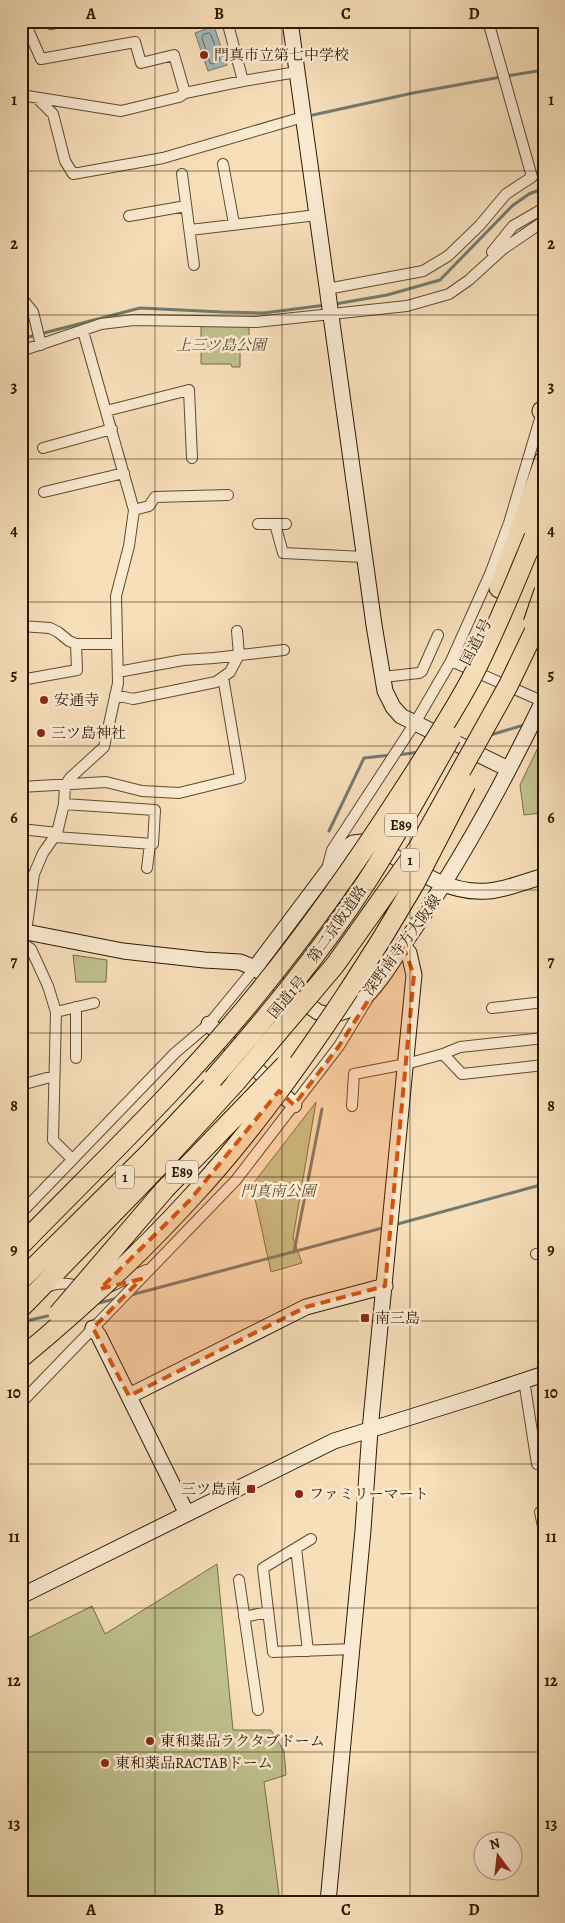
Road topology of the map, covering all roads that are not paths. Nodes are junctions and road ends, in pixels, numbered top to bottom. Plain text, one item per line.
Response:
1 (28, 21) edge
2 (227, 21) edge
3 (290, 21) edge
4 (488, 21) edge
5 (297, 72) junction
6 (243, 81) junction
7 (184, 94) junction
8 (21, 95) edge
9 (37, 98) junction
10 (303, 117) junction
11 (224, 164) dead end
12 (182, 174) dead end
13 (186, 206) junction
14 (544, 208) edge
15 (317, 215) junction
16 (129, 216) dead end
17 (544, 221) edge
18 (234, 224) junction
19 (190, 230) junction
20 (194, 265) dead end
21 (469, 280) junction
22 (21, 297) edge
23 (329, 303) junction
24 (84, 331) junction
25 (40, 342) junction
26 (21, 351) edge
27 (543, 408) edge
28 (106, 411) junction
29 (112, 429) junction
30 (43, 448) dead end
31 (192, 458) dead end
32 (544, 461) edge
33 (124, 473) junction
34 (44, 492) dead end
35 (228, 495) dead end
36 (544, 505) edge
37 (134, 510) junction
38 (258, 524) dead end
39 (534, 537) junction
40 (364, 557) junction
41 (544, 590) edge
42 (544, 611) edge
43 (21, 626) edge
44 (237, 631) dead end
45 (438, 636) dead end
46 (76, 644) junction
47 (116, 644) junction
48 (284, 650) dead end
49 (239, 655) junction
50 (457, 664) junction
51 (118, 672) junction
52 (223, 677) junction
53 (383, 677) junction
54 (21, 680) edge
55 (508, 686) junction
56 (115, 695) junction
57 (543, 701) edge
58 (415, 722) junction
59 (433, 732) junction
60 (470, 750) junction
61 (508, 769) junction
62 (65, 786) junction
63 (21, 787) edge
64 (64, 804) junction
65 (21, 829) edge
66 (56, 835) junction
67 (150, 844) junction
68 (147, 868) dead end
69 (327, 871) junction
70 (544, 876) edge
71 (444, 886) junction
72 (22, 937) edge
73 (403, 946) junction
74 (255, 968) junction
75 (374, 989) junction
76 (349, 990) junction
77 (544, 1002) edge
78 (94, 1003) dead end
79 (76, 1007) junction
80 (492, 1008) dead end
81 (56, 1012) junction
82 (209, 1024) junction
83 (544, 1038) edge
84 (443, 1054) junction
85 (76, 1058) dead end
86 (406, 1064) junction
87 (544, 1065) edge
88 (54, 1076) junction
89 (231, 1077) junction
90 (21, 1085) edge
91 (294, 1105) junction
92 (352, 1106) dead end
93 (72, 1159) junction
94 (21, 1213) edge
95 (21, 1246) edge
96 (154, 1266) junction
97 (21, 1271) edge
98 (21, 1280) edge
99 (385, 1286) junction
100 (39, 1289) junction
101 (21, 1308) edge
102 (93, 1328) junction
103 (21, 1359) edge
104 (544, 1374) edge
105 (524, 1380) junction
106 (129, 1396) junction
107 (21, 1403) edge
108 (370, 1430) junction
109 (544, 1463) edge
110 (544, 1512) edge
111 (187, 1514) junction
112 (544, 1531) edge
113 (311, 1539) dead end
114 (296, 1548) junction
115 (239, 1580) dead end
116 (21, 1596) edge
117 (268, 1612) junction
118 (244, 1617) junction
119 (353, 1649) junction
120 (308, 1651) junction
121 (258, 1710) dead end
122 (328, 1902) edge

1 - 7 street
2 - 6 street
3 - 5 street
4 - 23 street
5 - 6 street
5 - 10 street
6 - 7 street
7 - 9 street
8 - 9 street
9 - 10 street
10 - 15 street
11 - 18 street
12 - 13 street
13 - 16 street
13 - 19 street
14 - 21 street
15 - 18 street
15 - 23 street
17 - 21 street
18 - 19 street
19 - 20 street
21 - 23 street
22 - 25 street
23 - 24 street
23 - 40 street
24 - 25 street
24 - 28 street
25 - 26 street
27 - 50 street
28 - 29 street
28 - 31 street
29 - 30 street
29 - 33 street
32 - 50 highway, 国道1号 / 1
33 - 34 street
33 - 37 street
35 - 37 street
36 - 39 highway, 第二京阪道路 / E89
37 - 47 street
38 - 40 street
39 - 95 highway, bridge
39 - 97 highway, 第二京阪道路 / E89, bridge
40 - 53 street
41 - 76 highway, E89, bridge
42 - 55 highway, 国道1号 / 1, bridge
43 - 46 street
44 - 49 street
45 - 53 street
46 - 47 street
46 - 54 street
47 - 51 street
48 - 49 street
49 - 51 street
49 - 52 street
50 - 55 street
50 - 58 street
50 - 59 highway, 国道1号 / 1
51 - 56 street
52 - 56 street
52 - 62 street
53 - 58 street
55 - 57 street
55 - 60 highway, 国道1号 / 1, bridge
56 - 62 street
57 - 61 street
58 - 59 street
58 - 69 street
59 - 60 street
59 - 89 highway, 国道1号 / 1, bridge
60 - 61 street
60 - 89 highway, 国道1号 / 1, bridge
61 - 71 street
62 - 63 street
62 - 64 street
64 - 66 street
64 - 67 street
65 - 66 street
66 - 67 street
66 - 72 street
67 - 68 street
69 - 71 street, 深野南寺方大阪線
69 - 74 street, 深野南寺方大阪線
70 - 71 street, 深野南寺方大阪線
71 - 73 street, 深野南寺方大阪線
72 - 74 street, 深野南寺方大阪線
72 - 81 street
73 - 75 street, 深野南寺方大阪線
73 - 86 street
74 - 75 street, 深野南寺方大阪線
74 - 82 street
75 - 91 street
76 - 103 highway, E89, bridge
76 - 103 highway, bridge
77 - 80 street
78 - 79 street
79 - 81 street
79 - 85 street
81 - 88 street
82 - 91 street
82 - 93 street
83 - 84 street
84 - 86 street
84 - 87 street
86 - 92 street
86 - 99 street
88 - 90 street
88 - 93 street
89 - 98 highway, 国道1号 / 1
89 - 100 highway, 国道1号 / 1
91 - 96 street
93 - 94 street
96 - 100 street
96 - 102 street
99 - 106 street
99 - 108 street
100 - 101 highway, 国道1号 / 1
102 - 106 street
102 - 107 street
104 - 105 street
105 - 108 street
105 - 109 street
106 - 111 street
108 - 111 street
108 - 119 street
110 - 112 street
111 - 116 street
113 - 114 street
114 - 117 street
114 - 120 street
115 - 118 street
117 - 118 street
117 - 120 street
118 - 121 street
119 - 120 street
119 - 122 street

